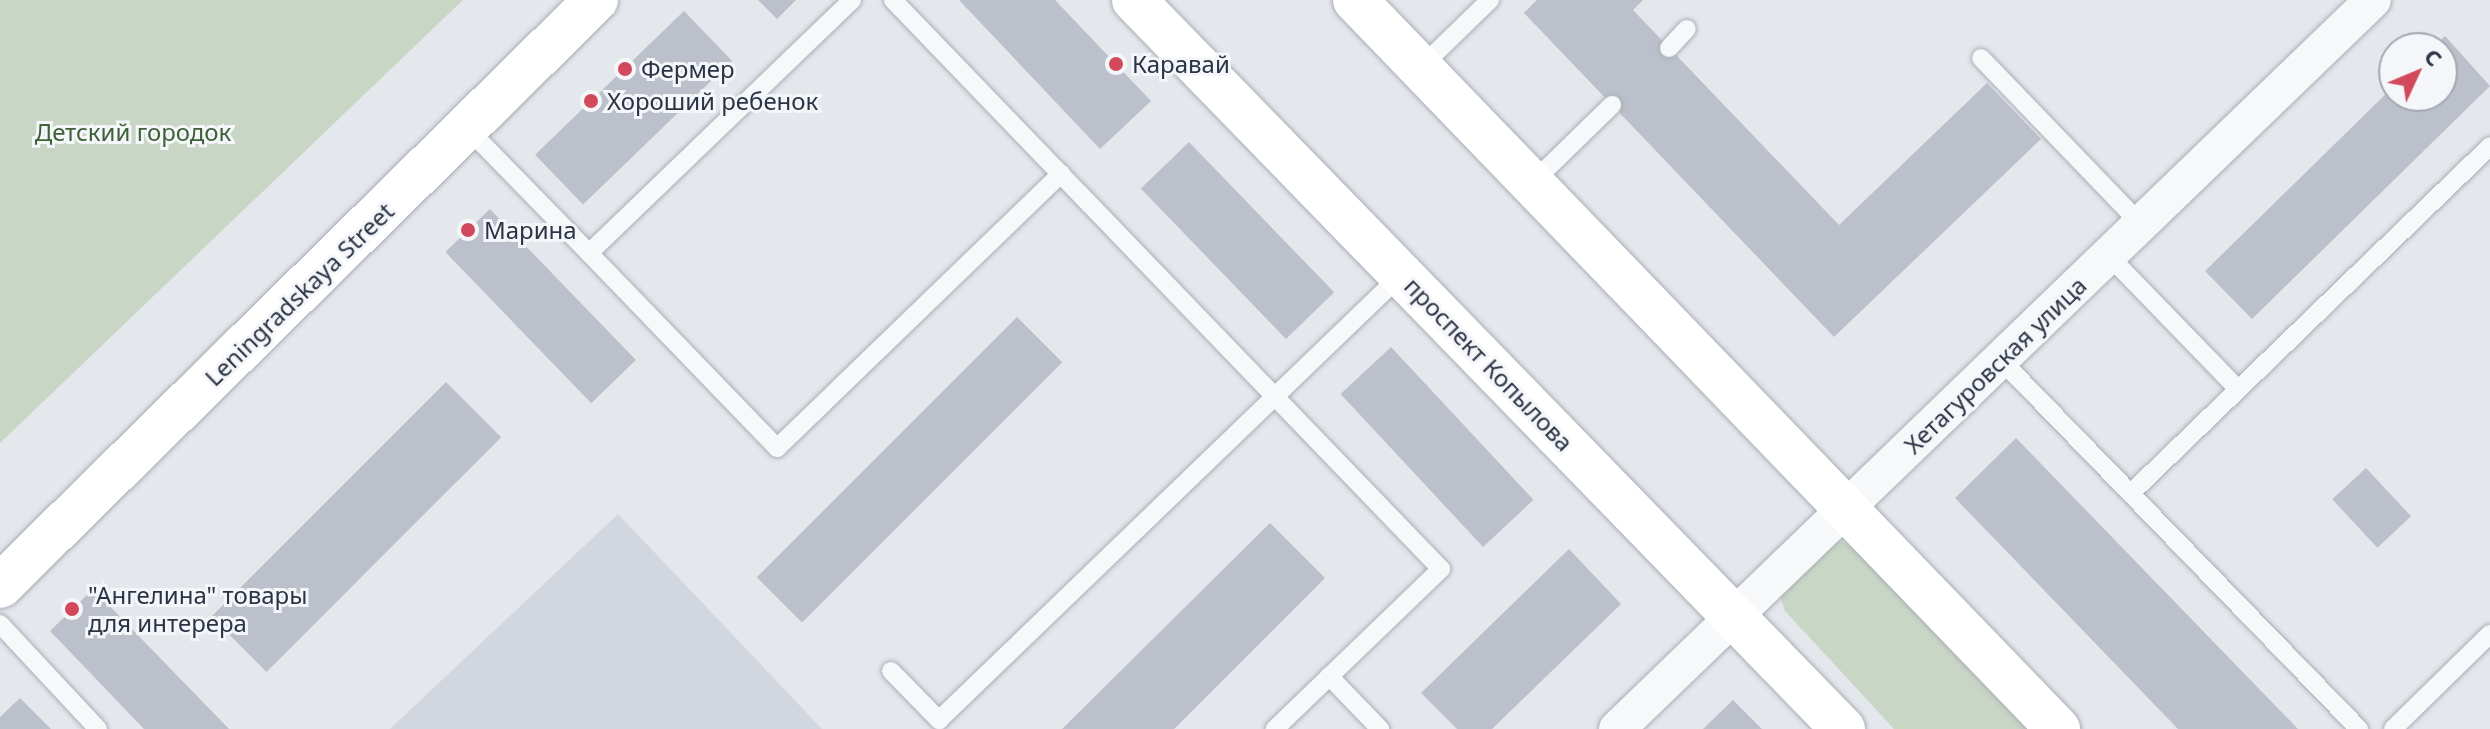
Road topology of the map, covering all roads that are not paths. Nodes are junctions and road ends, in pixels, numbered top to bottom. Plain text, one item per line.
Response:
1 (596, 0) edge
2 (852, 0) edge
3 (893, 0) edge
4 (1134, 0) edge
5 (1355, 0) edge
6 (1490, 0) edge
7 (2373, 0) edge
8 (1687, 29) dead end
9 (1669, 48) dead end
10 (1981, 58) dead end
11 (1420, 68) junction
12 (1612, 105) dead end
13 (468, 129) junction
14 (2490, 146) edge
15 (1061, 174) junction
16 (1532, 183) junction
17 (2141, 224) junction
18 (589, 253) junction
19 (2109, 256) junction
20 (1402, 274) junction
21 (2000, 359) junction
22 (2238, 389) junction
23 (1275, 396) junction
24 (2131, 493) junction
25 (1846, 508) junction
26 (0, 586) edge
27 (1734, 616) junction
28 (0, 624) edge
29 (2490, 634) edge
30 (891, 671) dead end
31 (1329, 676) junction
32 (98, 729) edge
33 (1275, 729) edge
34 (1380, 729) edge
35 (1617, 729) edge
36 (1843, 729) edge
37 (2058, 729) edge
38 (2359, 729) edge
39 (2393, 729) edge

1 - 13 street, Leningradskaya Street
2 - 18 lane
3 - 15 lane
4 - 20 street, проспект Копылова
5 - 11 street
6 - 11 lane
7 - 17 street, Хетагуровская улица
8 - 9 lane
10 - 17 lane
11 - 16 street
12 - 16 lane
13 - 18 lane
13 - 26 street, Leningradskaya Street
14 - 22 lane
15 - 18 lane
15 - 23 lane
16 - 25 street
17 - 19 street, Хетагуровская улица
19 - 21 street, Хетагуровская улица
19 - 22 lane
20 - 23 lane
20 - 27 street, проспект Копылова
21 - 24 lane
21 - 25 street, Хетагуровская улица
22 - 24 lane
23 - 30 lane
23 - 31 lane
24 - 38 lane
25 - 27 street, Хетагуровская улица
25 - 37 street
27 - 35 street, Хетагуровская улица
27 - 36 street, проспект Копылова
28 - 32 lane
29 - 39 lane
31 - 33 lane
31 - 34 lane

